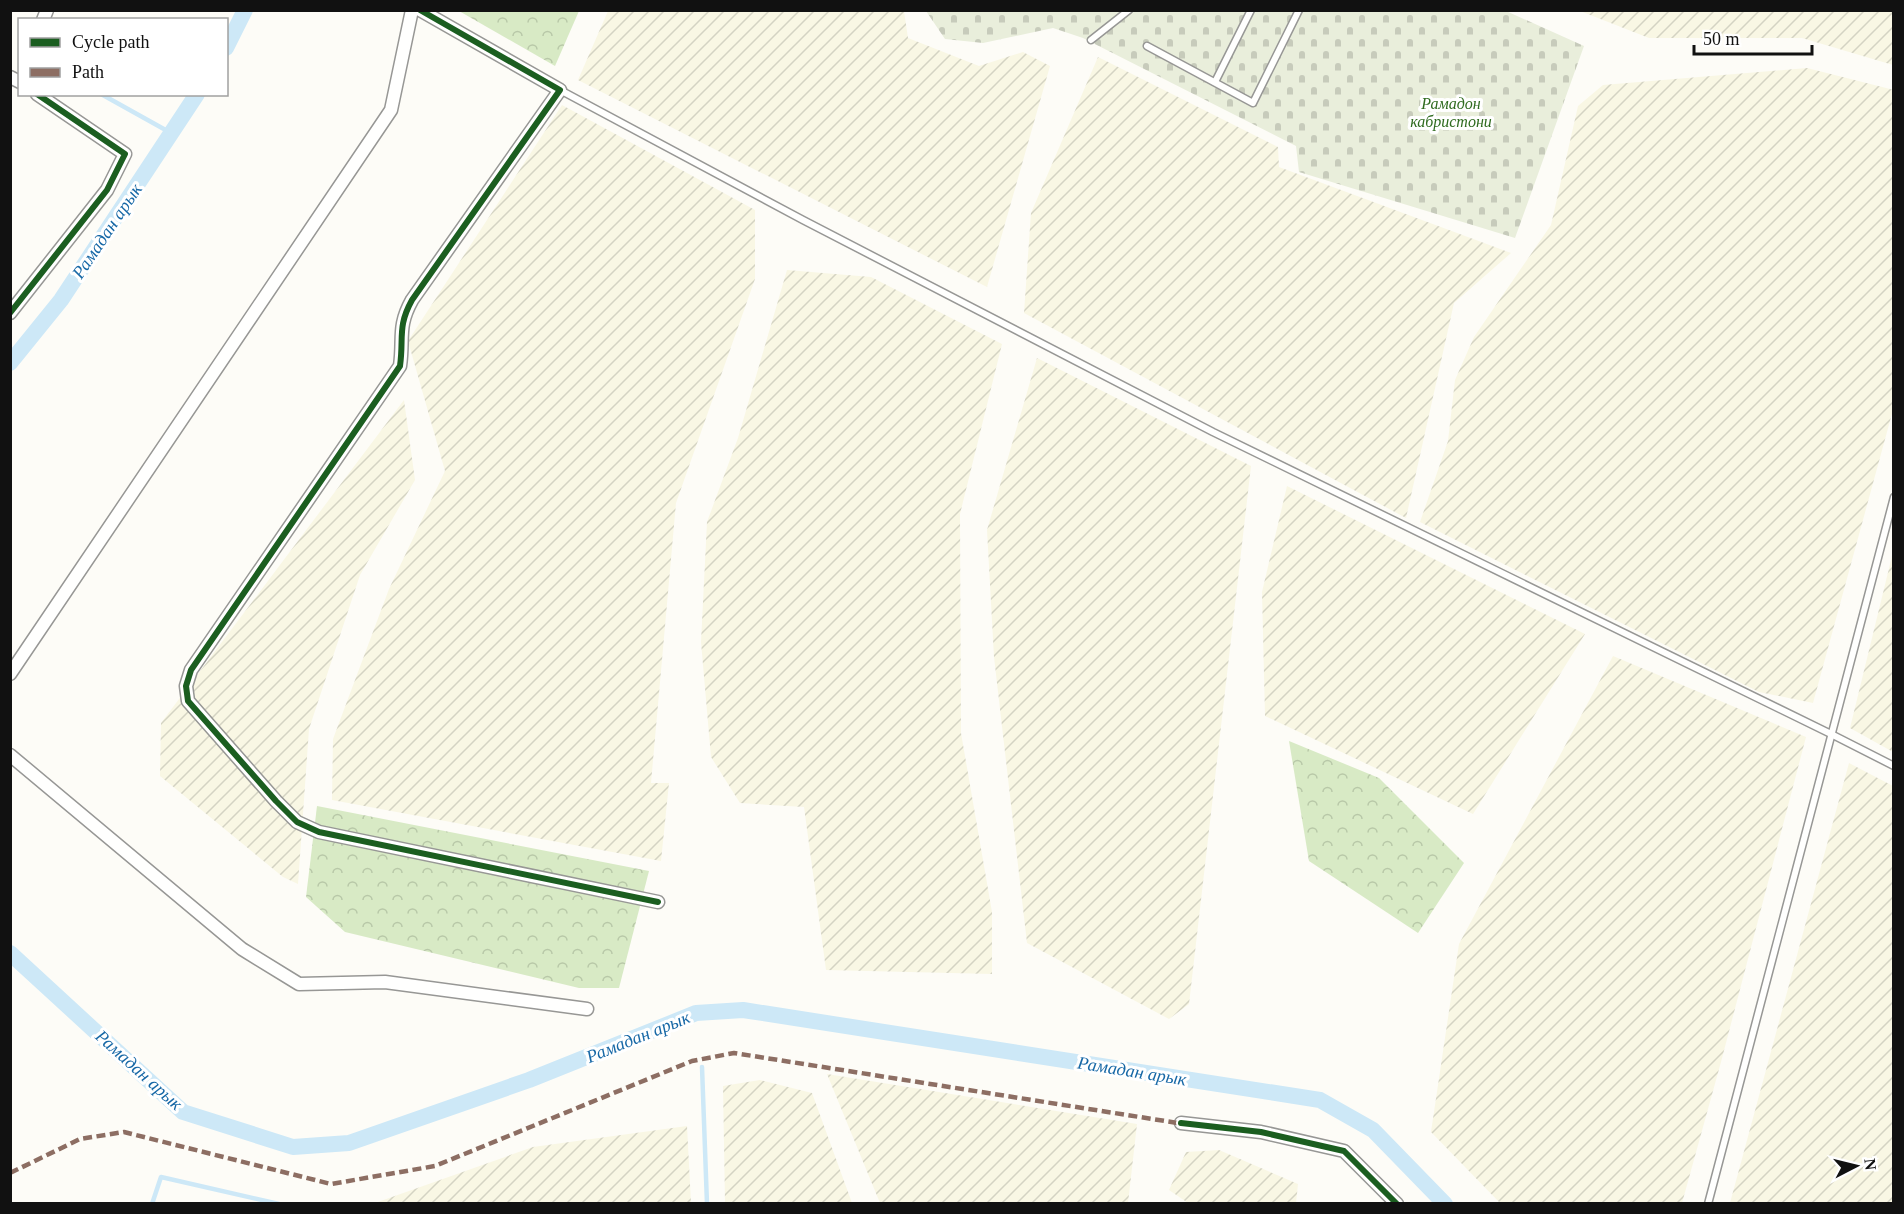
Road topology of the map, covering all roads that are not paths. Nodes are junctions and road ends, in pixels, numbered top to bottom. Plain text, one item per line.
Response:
1 (412, 10) edge
2 (420, 10) edge
3 (1130, 10) edge
4 (1251, 10) edge
5 (1299, 10) edge
6 (1091, 40) dead end
7 (1147, 46) dead end
8 (1215, 82) junction
9 (560, 90) junction
10 (40, 96) edge
11 (12, 309) edge
12 (1893, 497) edge
13 (10, 674) edge
14 (1831, 734) junction
15 (10, 755) edge
16 (1893, 766) edge
17 (658, 902) dead end
18 (587, 1009) dead end
19 (1181, 1123) dead end
20 (1397, 1203) edge
21 (1708, 1203) edge

1 - 13 street
2 - 9 street
3 - 6 lane
4 - 8 lane
5 - 8 lane
7 - 8 lane
9 - 14 lane
9 - 17 street
10 - 11 street
12 - 14 lane
14 - 16 lane
14 - 21 lane
15 - 18 street
19 - 20 street

